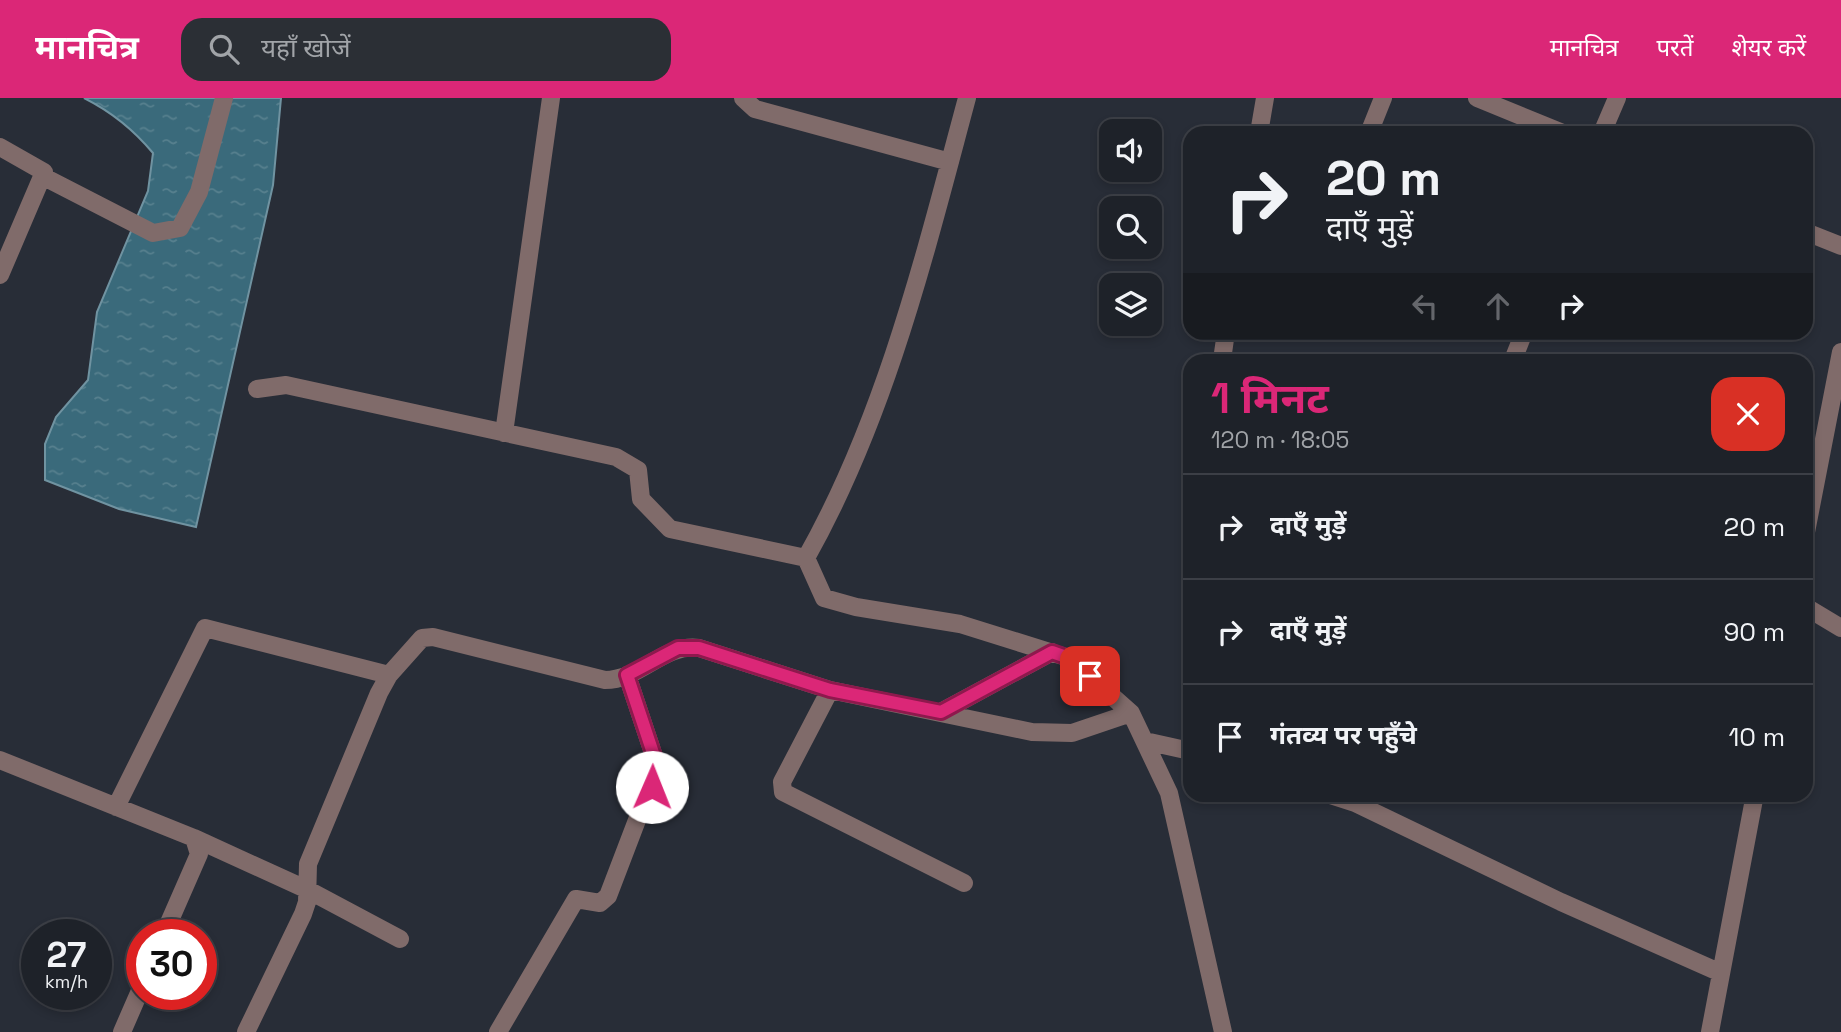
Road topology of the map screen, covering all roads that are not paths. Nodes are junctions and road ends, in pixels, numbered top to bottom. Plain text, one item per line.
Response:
1 (225, 98) edge
2 (551, 98) edge
3 (743, 98) edge
4 (967, 98) edge
5 (1265, 98) edge
6 (1383, 98) edge
7 (1477, 98) edge
8 (1616, 98) edge
9 (1260, 126) edge
10 (1373, 126) edge
11 (1546, 126) edge
12 (1605, 126) edge
13 (0, 147) edge
14 (950, 162) junction
15 (44, 177) junction
16 (1813, 235) edge
17 (1841, 246) edge
18 (0, 275) edge
19 (1840, 363) edge
20 (257, 389) dead end
21 (504, 433) junction
22 (1813, 497) edge
23 (806, 558) junction
24 (1813, 611) edge
25 (1841, 628) edge
26 (1052, 652) junction
27 (389, 675) junction
28 (627, 675) junction
29 (830, 690) junction
30 (941, 712) junction
31 (1131, 713) junction
32 (1145, 741) junction
33 (1183, 749) edge
34 (0, 760) edge
35 (1362, 802) edge
36 (1753, 802) edge
37 (116, 807) junction
38 (194, 838) junction
39 (964, 883) dead end
40 (308, 890) junction
41 (171, 919) edge
42 (400, 939) dead end
43 (1721, 973) junction
44 (132, 1010) edge
45 (122, 1032) edge
46 (246, 1032) edge
47 (498, 1032) edge
48 (1223, 1032) edge
49 (1710, 1032) edge

1 - 15 street
2 - 21 street
3 - 14 street
4 - 14 street
5 - 9 street
6 - 10 street
7 - 11 street
8 - 12 street
13 - 15 street
14 - 23 street
15 - 18 street
16 - 17 street
19 - 22 street
20 - 21 street
21 - 23 street
23 - 26 street
24 - 25 street
26 - 30 street
26 - 31 street
27 - 28 street
27 - 37 street
27 - 40 street
28 - 29 street
28 - 47 street
29 - 30 street
29 - 39 street
30 - 31 street
31 - 32 street
32 - 33 street
32 - 48 street
34 - 37 street
35 - 43 street
36 - 43 street
37 - 38 street
38 - 40 street
38 - 41 street
40 - 42 street
40 - 46 street
43 - 49 street
44 - 45 street

